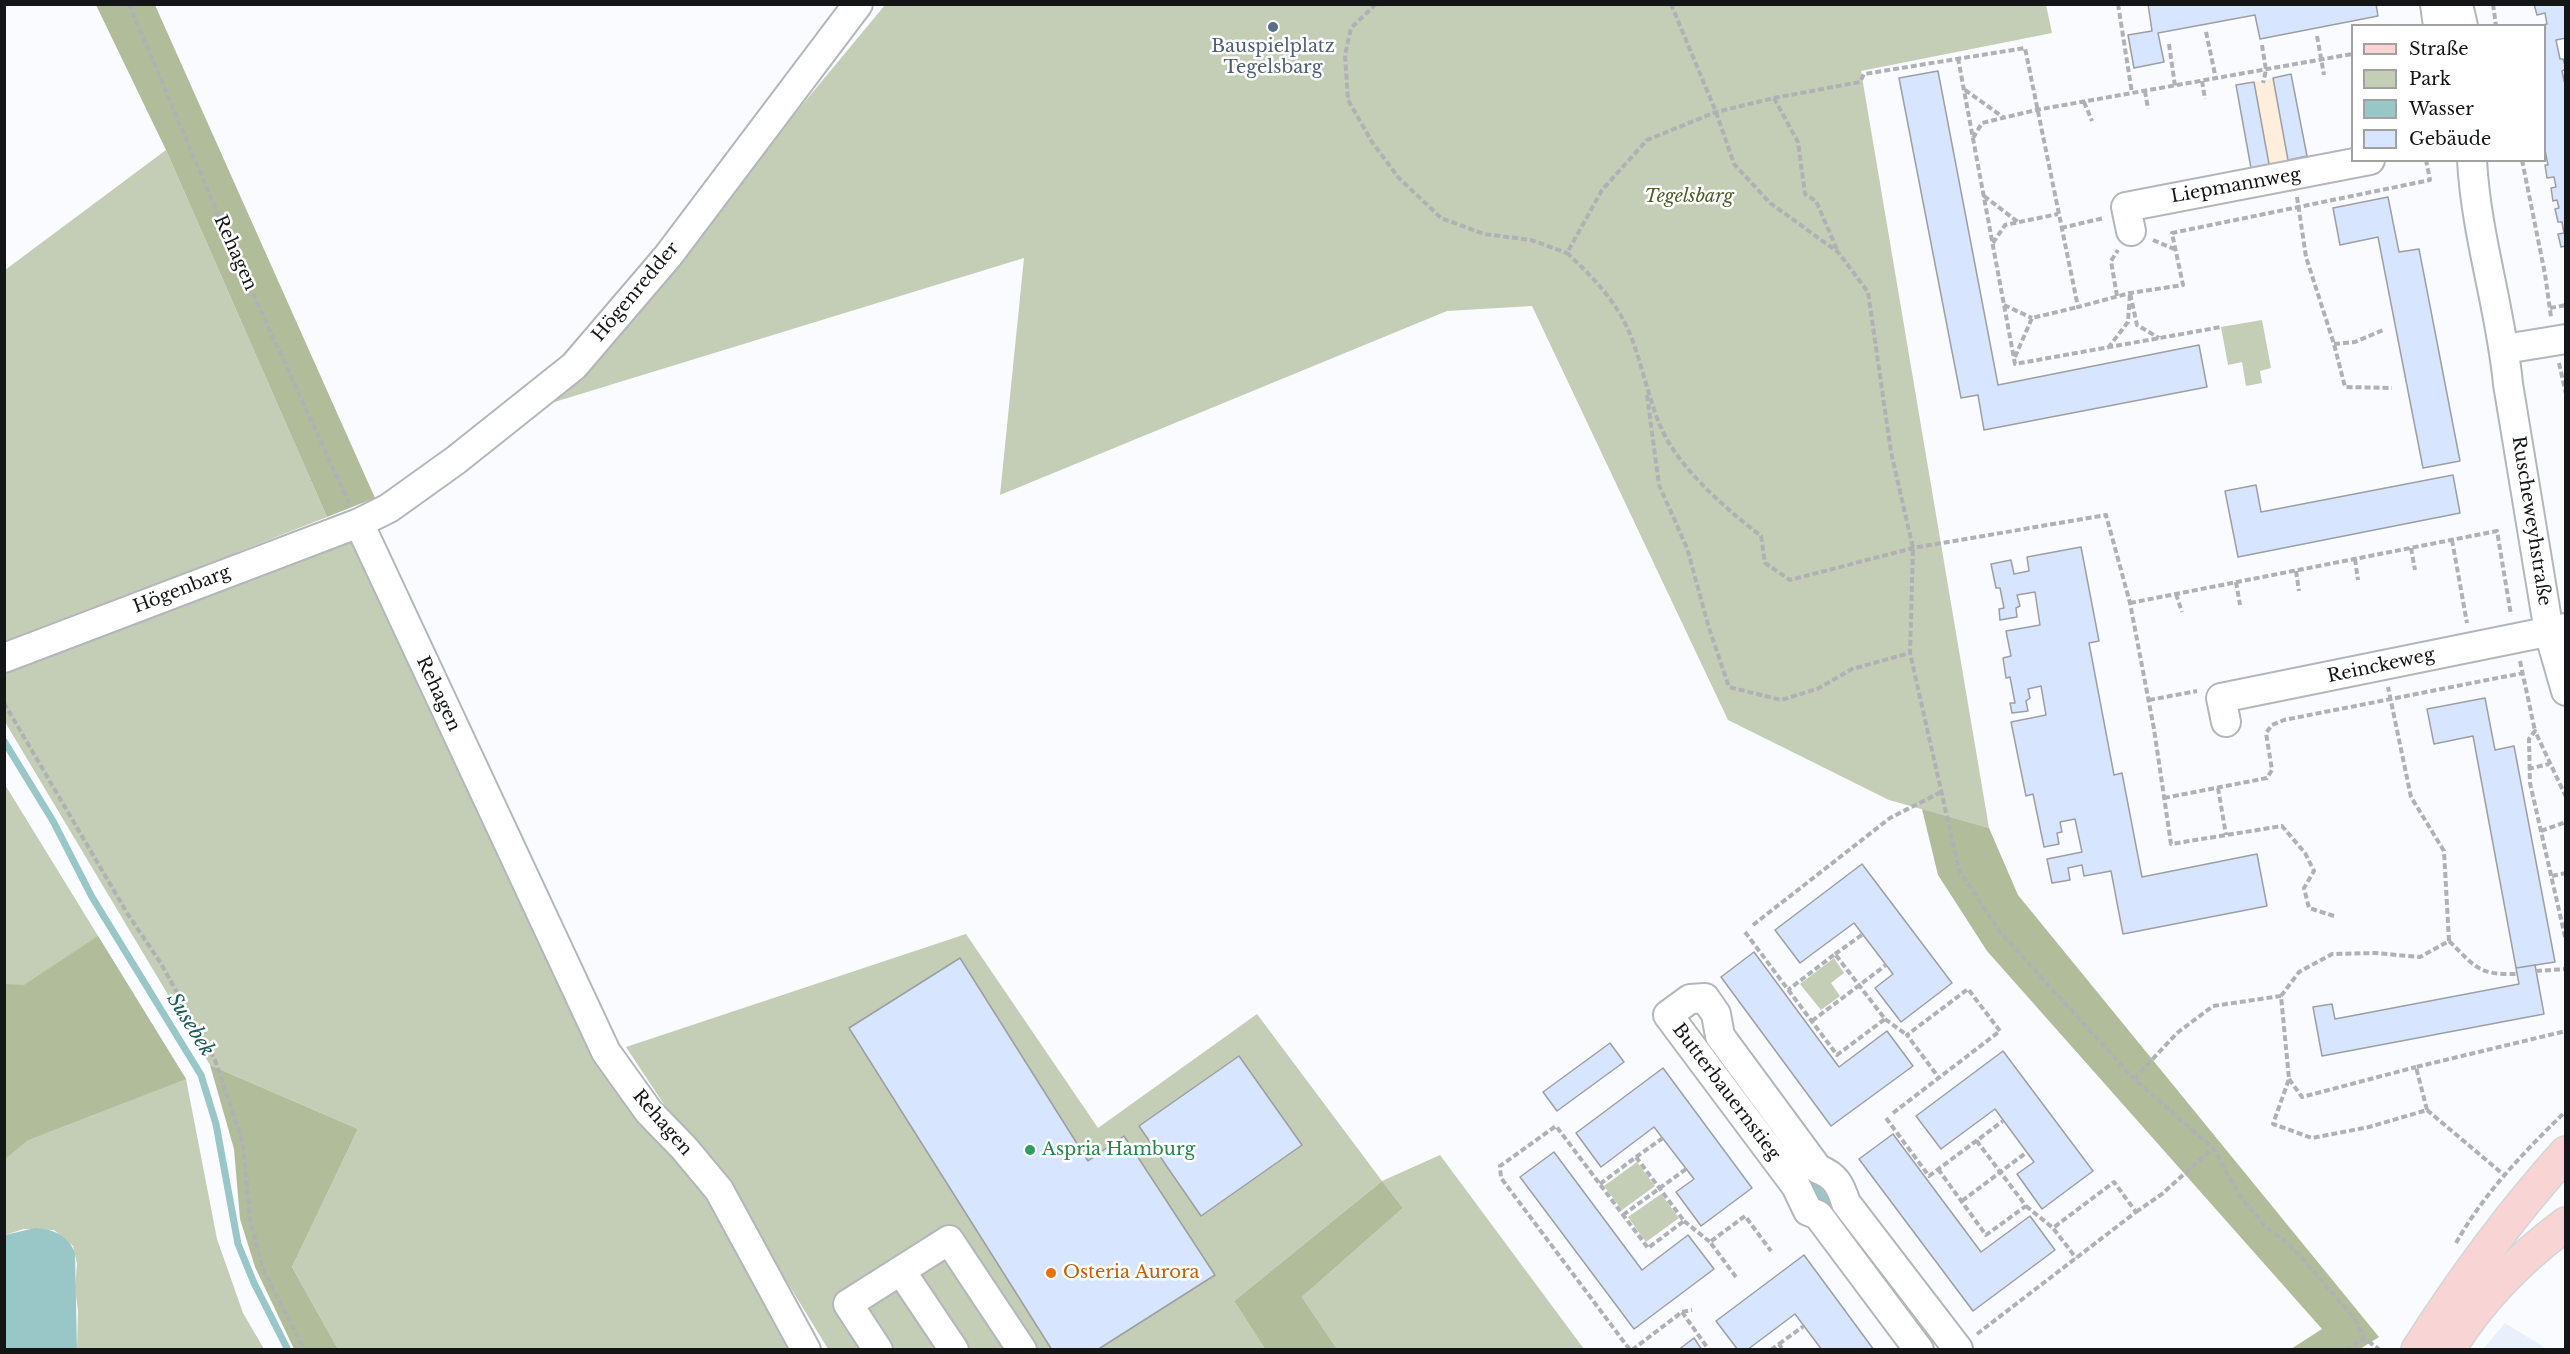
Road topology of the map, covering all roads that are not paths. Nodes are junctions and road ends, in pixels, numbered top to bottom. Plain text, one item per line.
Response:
1 (858, 4) edge
2 (2434, 4) edge
3 (2458, 4) edge
4 (2438, 24) edge
5 (2463, 24) edge
6 (2360, 162) edge
7 (2472, 162) edge
8 (2129, 219) road end
9 (2560, 340) edge
10 (2505, 349) junction
11 (358, 523) junction
12 (2565, 606) edge
13 (2557, 630) edge
14 (4, 658) edge
15 (2565, 691) edge
16 (2226, 722) dead end
17 (2565, 1154) edge
18 (1807, 1178) junction
19 (2565, 1224) edge
20 (901, 1271) junction
21 (1957, 1349) edge
22 (806, 1350) edge
23 (878, 1350) edge
24 (954, 1350) edge
25 (1022, 1350) edge
26 (1919, 1350) edge
27 (2418, 1350) edge
28 (2448, 1350) edge

1 - 11 street, Högenredder
2 - 4 street
3 - 5 street
6 - 8 street, Liepmannweg
7 - 10 street, Ruscheweyhstraße
9 - 10 street
10 - 12 street, Ruscheweyhstraße
10 - 13 street, Ruscheweyhstraße
11 - 14 street, Högenbarg
11 - 22 street, Rehagen
13 - 15 street, Ruscheweyhstraße
13 - 16 street, Reinckeweg
17 - 27 main road
18 - 18 street, Butterbauernstieg
18 - 21 street, Butterbauernstieg
18 - 26 street, Butterbauernstieg
19 - 28 main road
20 - 23 street
20 - 24 street
20 - 25 street

